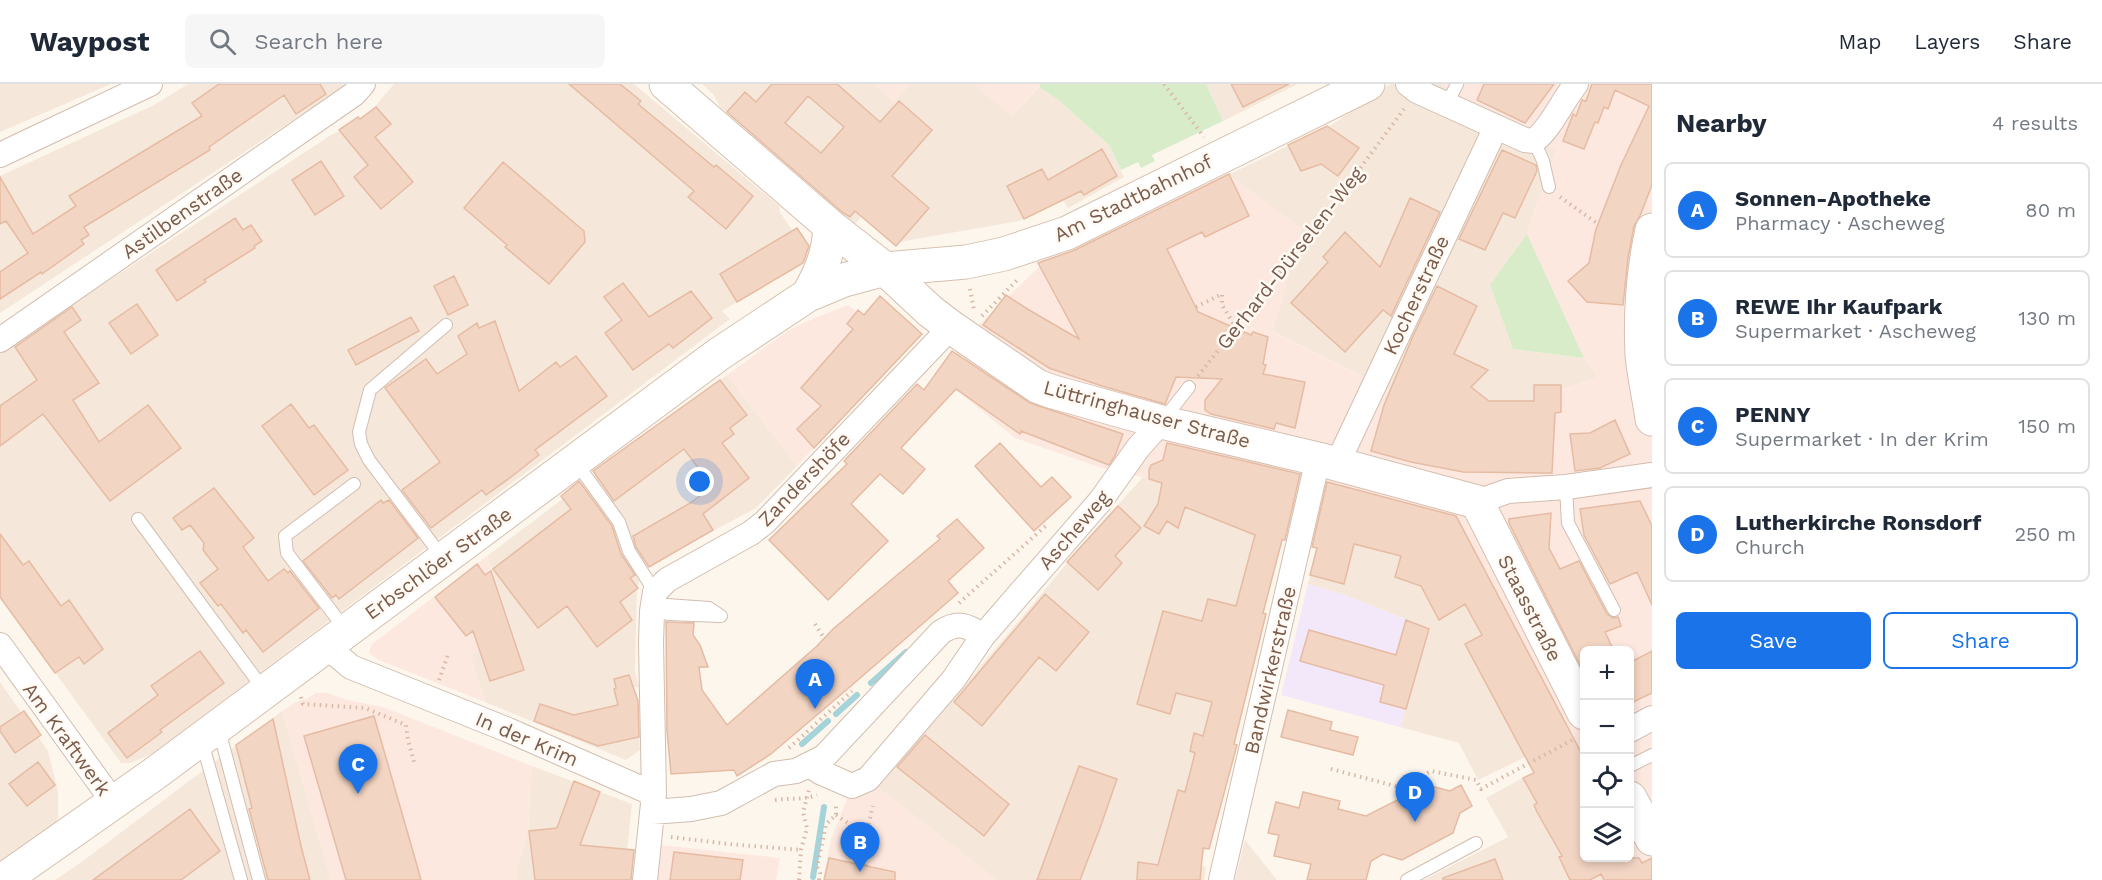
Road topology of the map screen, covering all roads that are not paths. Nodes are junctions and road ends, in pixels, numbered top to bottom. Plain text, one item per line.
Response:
1 (150, 84) edge
2 (363, 84) edge
3 (666, 84) edge
4 (1368, 84) edge
5 (1576, 84) edge
6 (1412, 88) edge
7 (1452, 94) edge
8 (1496, 127) junction
9 (1534, 141) junction
10 (0, 155) edge
11 (1548, 187) dead end
12 (830, 226) junction
13 (1652, 230) edge
14 (885, 269) junction
15 (808, 295) junction
16 (446, 325) dead end
17 (965, 327) junction
18 (0, 340) edge
19 (1189, 387) road end
20 (1652, 419) edge
21 (1161, 422) junction
22 (575, 461) junction
23 (1328, 461) junction
24 (1652, 475) edge
25 (354, 484) dead end
26 (1566, 487) junction
27 (1476, 502) junction
28 (138, 519) dead end
29 (444, 558) junction
30 (654, 603) junction
31 (1614, 610) dead end
32 (983, 636) junction
33 (335, 638) junction
34 (0, 645) edge
35 (265, 691) junction
36 (1580, 705) edge
37 (1652, 718) edge
38 (1634, 727) edge
39 (209, 732) junction
40 (1652, 755) edge
41 (1634, 764) edge
42 (806, 767) junction
43 (114, 803) junction
44 (1634, 807) edge
45 (652, 813) junction
46 (1652, 839) edge
47 (1476, 843) dead end
48 (7, 879) edge
49 (241, 880) edge
50 (259, 880) edge
51 (645, 880) edge
52 (1221, 880) edge
53 (1407, 880) edge

1 - 10 street
2 - 18 street, Astilbenstraße
3 - 12 main road, Lüttringhauser Straße
4 - 14 main road, Am Stadtbahnhof
5 - 9 street
6 - 7 street
7 - 8 street
8 - 9 street
8 - 23 street, Kocherstraße
9 - 11 lane
12 - 14 main road, Lüttringhauser Straße
12 - 15 main road
13 - 20 main road
14 - 15 main road, Erbschlöer Straße
14 - 17 main road, Lüttringhauser Straße
15 - 22 main road, Erbschlöer Straße
16 - 29 lane
17 - 21 main road, Lüttringhauser Straße
17 - 30 street, Zandershöfe
19 - 21 lane
21 - 23 main road, Lüttringhauser Straße
21 - 32 street, Ascheweg
22 - 29 main road, Erbschlöer Straße
22 - 30 lane
23 - 27 main road, Lüttringhauser Straße
23 - 52 street, Bandwirkerstraße
24 - 26 street
25 - 33 lane
26 - 27 street
26 - 31 lane
27 - 36 main road, Staasstraße
28 - 35 lane
29 - 33 main road, Erbschlöer Straße
30 - 45 street
32 - 42 street
32 - 42 street, Ascheweg
33 - 35 main road, Erbschlöer Straße
33 - 45 street, In der Krim
34 - 43 street, Am Kraftwerk
35 - 39 main road, Erbschlöer Straße
37 - 38 street
39 - 43 main road, Erbschlöer Straße
39 - 49 lane
39 - 50 lane
40 - 41 lane
42 - 45 street
43 - 48 main road, Erbschlöer Straße
44 - 46 main road
45 - 51 street
47 - 53 lane

